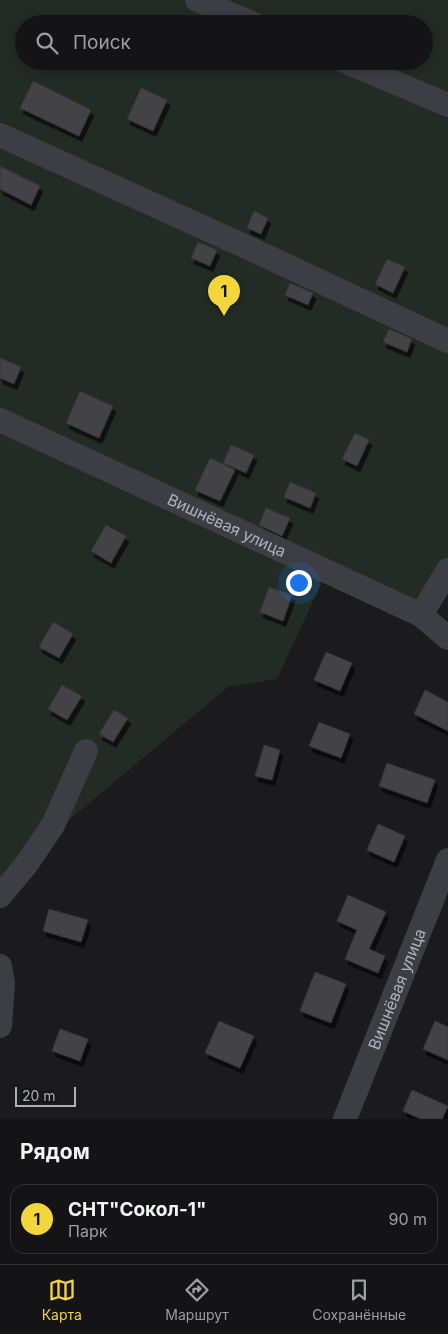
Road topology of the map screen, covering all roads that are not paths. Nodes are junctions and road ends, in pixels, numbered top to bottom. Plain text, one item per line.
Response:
1 (197, 0) edge
2 (233, 15) edge
3 (365, 70) edge
4 (448, 105) edge
5 (0, 135) edge
6 (448, 342) edge
7 (0, 420) edge
8 (448, 570) edge
9 (421, 615) junction
10 (448, 638) edge
11 (86, 751) dead end
12 (448, 860) edge
13 (0, 896) edge
14 (0, 966) edge
15 (0, 1026) edge
16 (345, 1119) edge

1 - 2 street
3 - 4 street
5 - 6 street
7 - 9 street, Вишнёвая улица
8 - 9 street
9 - 10 street, Вишнёвая улица
11 - 13 street
12 - 16 street, Вишнёвая улица
14 - 15 street

